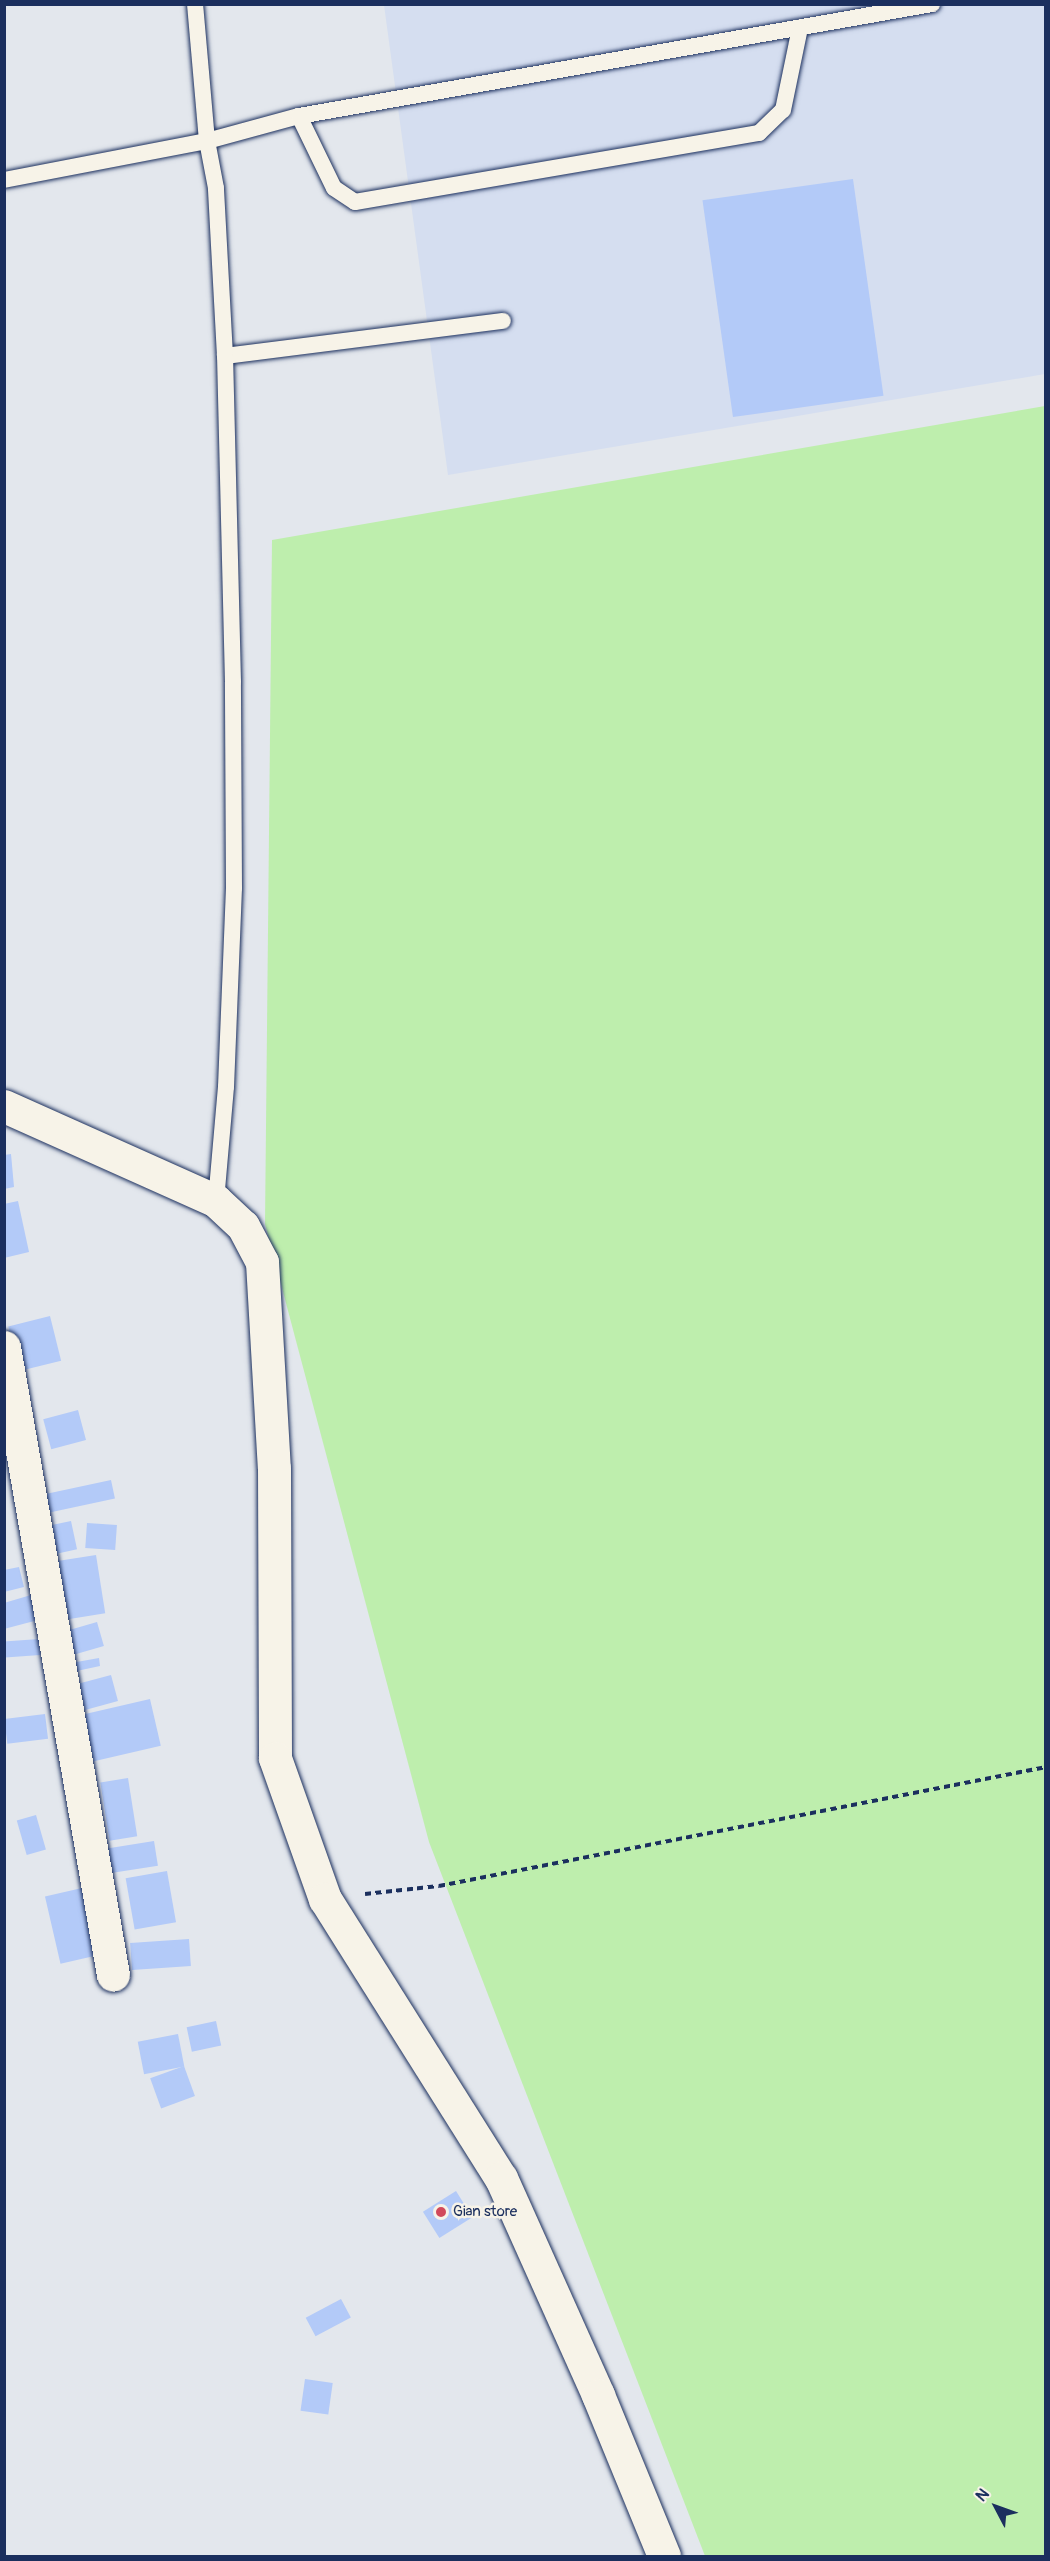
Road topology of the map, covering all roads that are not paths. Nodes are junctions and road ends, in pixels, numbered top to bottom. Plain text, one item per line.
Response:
1 (195, 4) edge
2 (932, 4) edge
3 (800, 28) junction
4 (299, 116) junction
5 (207, 141) junction
6 (4, 180) edge
7 (503, 321) dead end
8 (225, 356) junction
9 (4, 1106) edge
10 (216, 1201) junction
11 (4, 1347) edge
12 (113, 1975) dead end
13 (664, 2556) edge

1 - 5 lane
2 - 3 lane
3 - 4 lane
3 - 4 lane
4 - 5 lane
5 - 6 lane
5 - 8 lane
7 - 8 lane
8 - 10 lane
9 - 10 street
10 - 13 street
11 - 12 street

